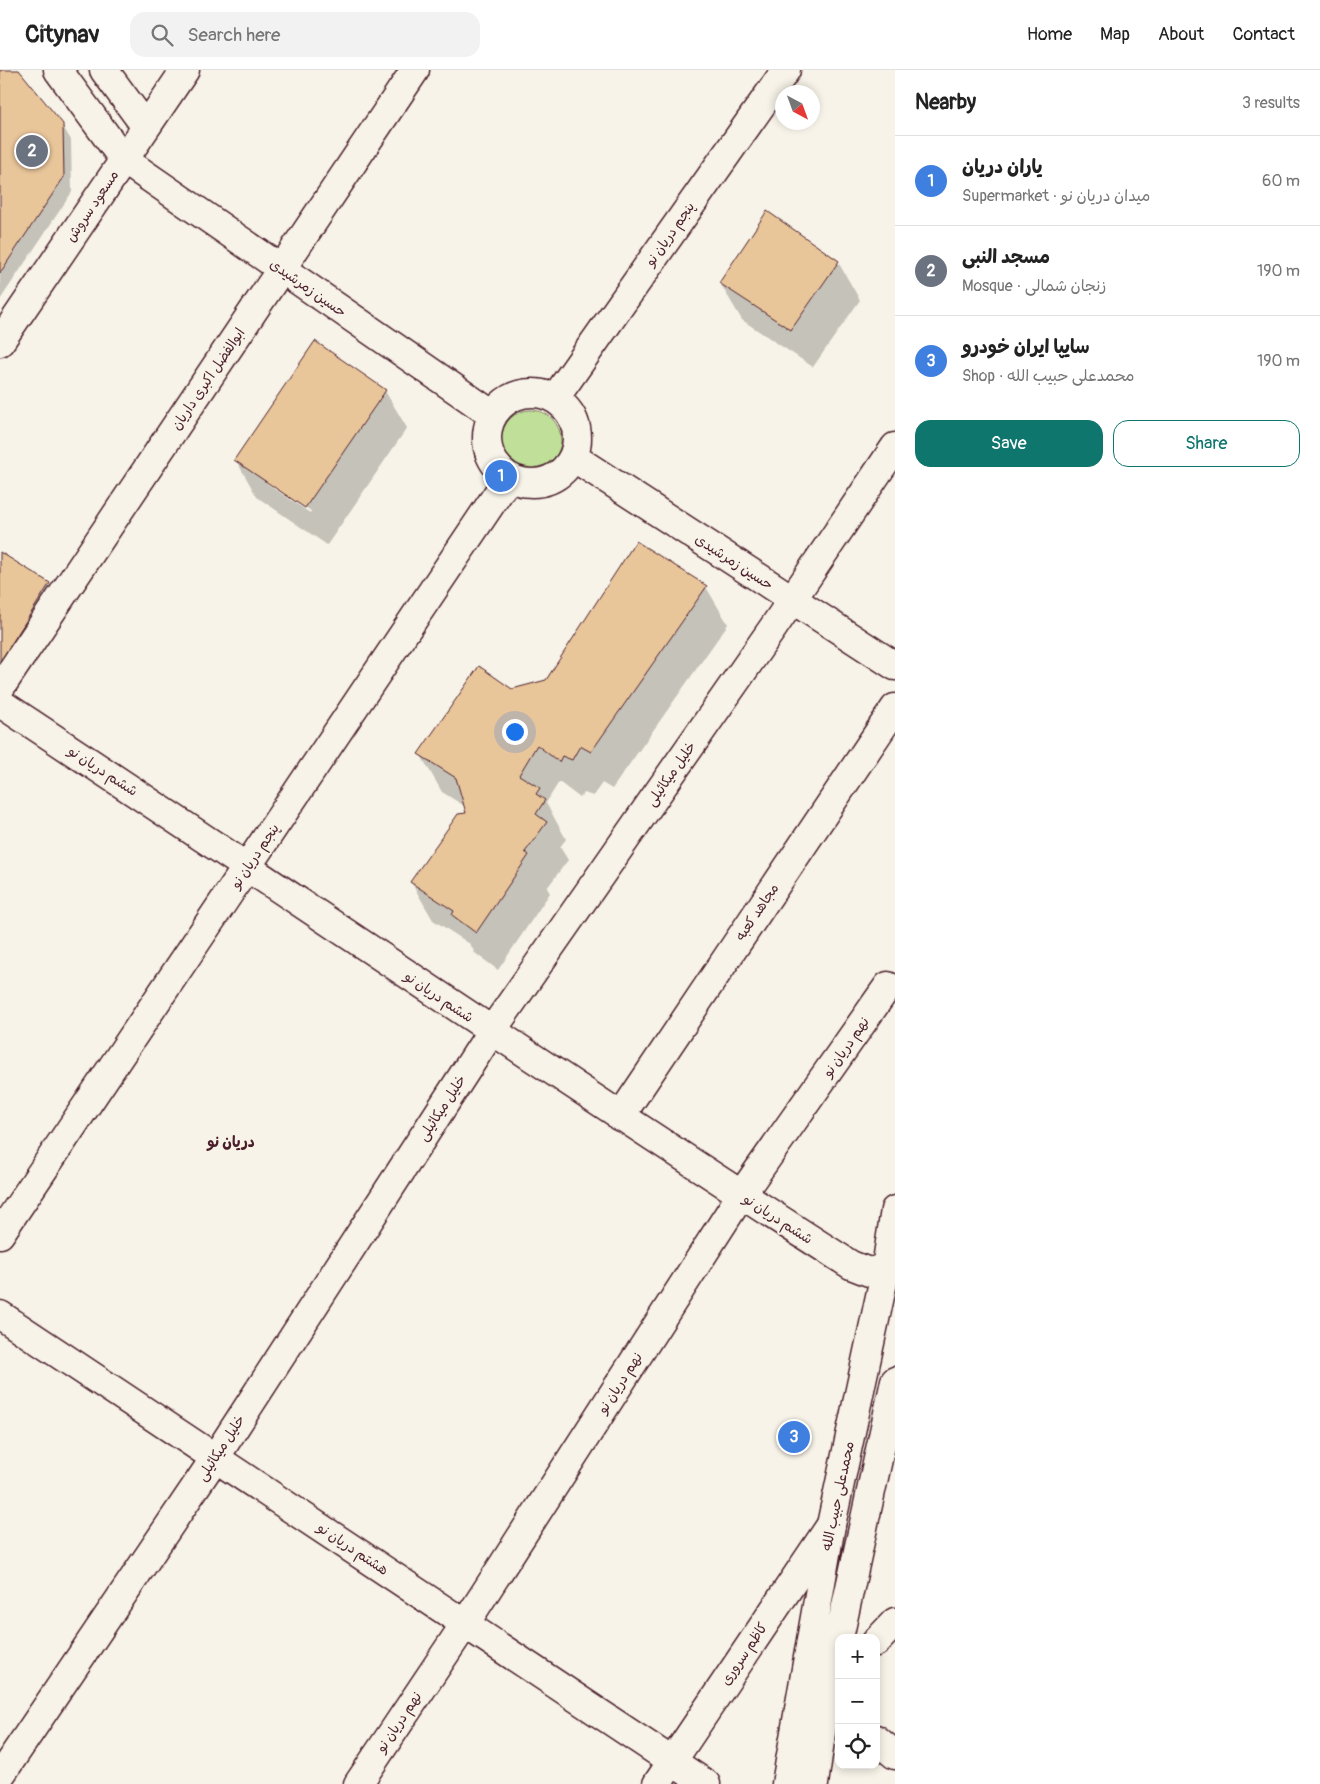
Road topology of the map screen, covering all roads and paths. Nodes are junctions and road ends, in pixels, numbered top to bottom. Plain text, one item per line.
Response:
1 (58, 70) edge
2 (104, 70) edge
3 (185, 70) edge
4 (415, 70) edge
5 (786, 70) edge
6 (146, 127) junction
7 (124, 160) junction
8 (281, 270) junction
9 (0, 342) edge
10 (555, 398) junction
11 (493, 415) junction
12 (895, 447) edge
13 (573, 457) junction
14 (509, 477) junction
15 (792, 599) junction
16 (895, 666) edge
17 (0, 688) edge
18 (0, 703) edge
19 (895, 708) edge
20 (248, 866) junction
21 (888, 986) dead end
22 (491, 1032) junction
23 (620, 1117) junction
24 (741, 1195) junction
25 (895, 1210) edge
26 (0, 1234) edge
27 (890, 1267) edge
28 (0, 1315) edge
29 (895, 1381) edge
30 (215, 1458) junction
31 (831, 1525) junction
32 (895, 1622) edge
33 (465, 1624) junction
34 (840, 1634) edge
35 (880, 1638) edge
36 (835, 1679) edge
37 (834, 1696) edge
38 (880, 1742) edge
39 (895, 1755) edge
40 (672, 1761) junction
41 (0, 1776) edge
42 (358, 1784) edge
43 (657, 1784) edge
44 (706, 1784) edge
45 (786, 1784) edge
46 (814, 1784) edge

1 - 7 street, حسین زمرشيدی
2 - 6 street
3 - 6 street, مسعود سروش
4 - 8 street, ابوالفضل اکبری داریان
5 - 10 street, پنجم دریان‌ نو
6 - 7 street, مسعود سروش
7 - 8 street, حسین زمرشيدی
7 - 9 street, مسعود سروش
8 - 11 street, حسین زمرشيدی
8 - 17 street, ابوالفضل اکبری داریان
10 - 11 street
10 - 13 street
11 - 14 street
12 - 15 street, خلیل میکائیلی
13 - 14 street
13 - 15 street, حسین زمرشيدی
14 - 20 street, پنجم دریان‌ نو
15 - 16 street, حسین زمرشيدی
15 - 22 street, خلیل میکائیلی
18 - 20 street, ششم دریان‌ نو
19 - 23 street, مجاهد کعبه
20 - 22 street, ششم دریان‌ نو
20 - 26 street, پنجم دریان‌ نو
21 - 24 street, نهم دریان‌ نو
22 - 23 street, ششم دریان‌ نو
22 - 30 street, خلیل میکائیلی
23 - 24 street, ششم دریان‌ نو
24 - 27 street, ششم دریان‌ نو
24 - 33 street, نهم دریان‌ نو
25 - 27 street, محمدعلی حبیب الله
27 - 31 street, محمدعلی حبیب الله
28 - 30 street, هشتم دریان‌ نو
29 - 34 street
30 - 33 street, هشتم دریان‌ نو
30 - 41 street, خلیل میکائیلی
31 - 40 street, کاظم سروری
31 - 45 street, محمدعلی حبیب الله
32 - 35 street
33 - 40 street, هشتم دریان‌ نو
33 - 42 street, نهم دریان‌ نو
36 - 37 street
37 - 46 street
38 - 39 street
40 - 43 street, کاظم سروری
40 - 44 street, هشتم دریان‌ نو

